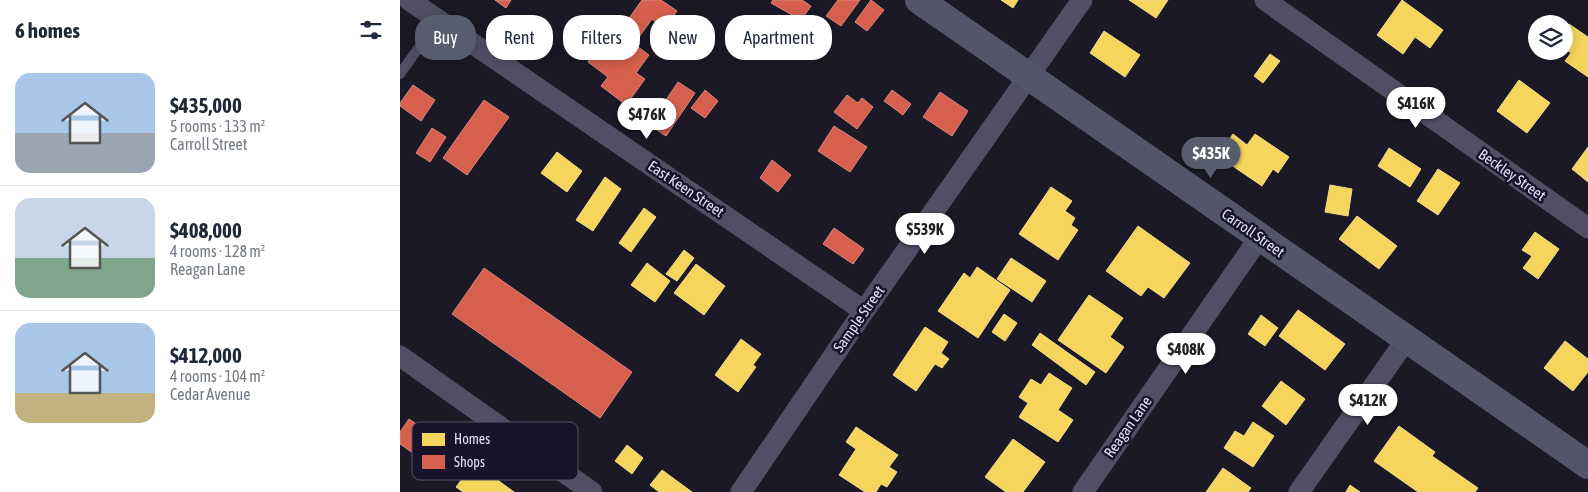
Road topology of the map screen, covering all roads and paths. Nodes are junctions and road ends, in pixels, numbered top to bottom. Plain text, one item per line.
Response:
1 (409, 0) edge
2 (919, 0) edge
3 (1082, 0) edge
4 (1265, 0) edge
5 (432, 15) edge
6 (476, 45) edge
7 (415, 53) edge
8 (400, 74) edge
9 (1028, 76) junction
10 (1588, 228) edge
11 (1260, 238) junction
12 (864, 311) junction
13 (1406, 340) junction
14 (400, 356) edge
15 (493, 422) edge
16 (1588, 465) edge
17 (575, 480) edge
18 (592, 492) edge
19 (741, 492) edge
20 (1083, 492) edge
21 (1299, 492) edge

1 - 5 street, East Keen Street
2 - 9 main road, Carroll Street
3 - 9 street, Sample Street
4 - 10 street, Beckley Street
6 - 12 street, East Keen Street
7 - 8 lane
9 - 11 main road, Carroll Street
9 - 12 street, Sample Street
11 - 13 main road, Carroll Street
11 - 20 street, Reagan Lane
12 - 19 street, Sample Street
13 - 16 main road, Carroll Street
13 - 21 street
14 - 15 street
17 - 18 street

